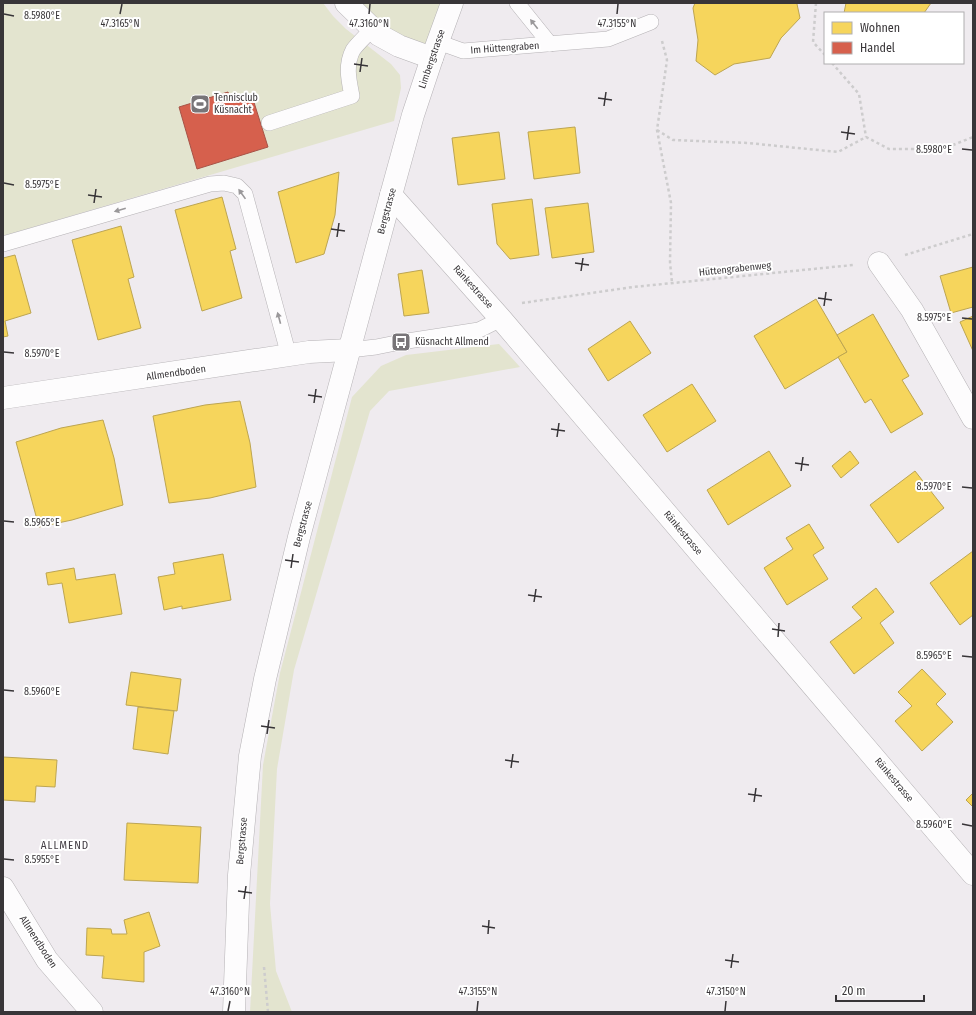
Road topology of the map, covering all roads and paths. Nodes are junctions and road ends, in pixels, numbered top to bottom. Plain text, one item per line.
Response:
1 (346, 3) edge
2 (452, 3) edge
3 (517, 3) edge
4 (816, 3) edge
5 (651, 22) dead end
6 (372, 29) junction
7 (662, 40) dead end
8 (550, 44) junction
9 (435, 50) junction
10 (824, 54) edge
11 (833, 64) edge
12 (413, 115) joint
13 (269, 123) dead end
14 (657, 130) junction
15 (866, 137) junction
16 (973, 137) edge
17 (391, 195) junction
18 (973, 234) edge
19 (3, 244) edge
20 (879, 263) junction
21 (672, 283) junction
22 (501, 319) junction
23 (349, 350) junction
24 (289, 356) junction
25 (3, 398) edge
26 (973, 418) edge
27 (973, 874) edge
28 (3, 888) edge
29 (264, 966) dead end
30 (92, 1012) edge
31 (234, 1012) edge
32 (268, 1012) edge

1 - 6 street
2 - 9 street, Limbergstrasse
8 -> 3 lane, Im Hüttengraben
4 - 10 path
5 - 8 lane, Im Hüttengraben
6 - 9 street
6 - 13 lane
7 - 14 path
8 - 9 lane, Im Hüttengraben
9 - 12 street, Limbergstrasse
11 - 15 path
12 - 17 street, Bergstrasse
14 - 15 path
14 - 21 path
15 - 16 path
17 - 22 street, Ränkestrasse
17 - 23 street, Bergstrasse
18 - 20 path, Hüttengrabenweg
24 -> 19 lane
20 - 21 path, Hüttengrabenweg
20 - 26 street
21 - 22 path, Hüttengrabenweg
22 - 23 lane
22 - 27 street, Ränkestrasse
23 - 24 street, Allmendboden
23 - 31 street, Bergstrasse
24 - 25 street, Allmendboden
28 - 30 street, Allmendboden
29 - 32 path

